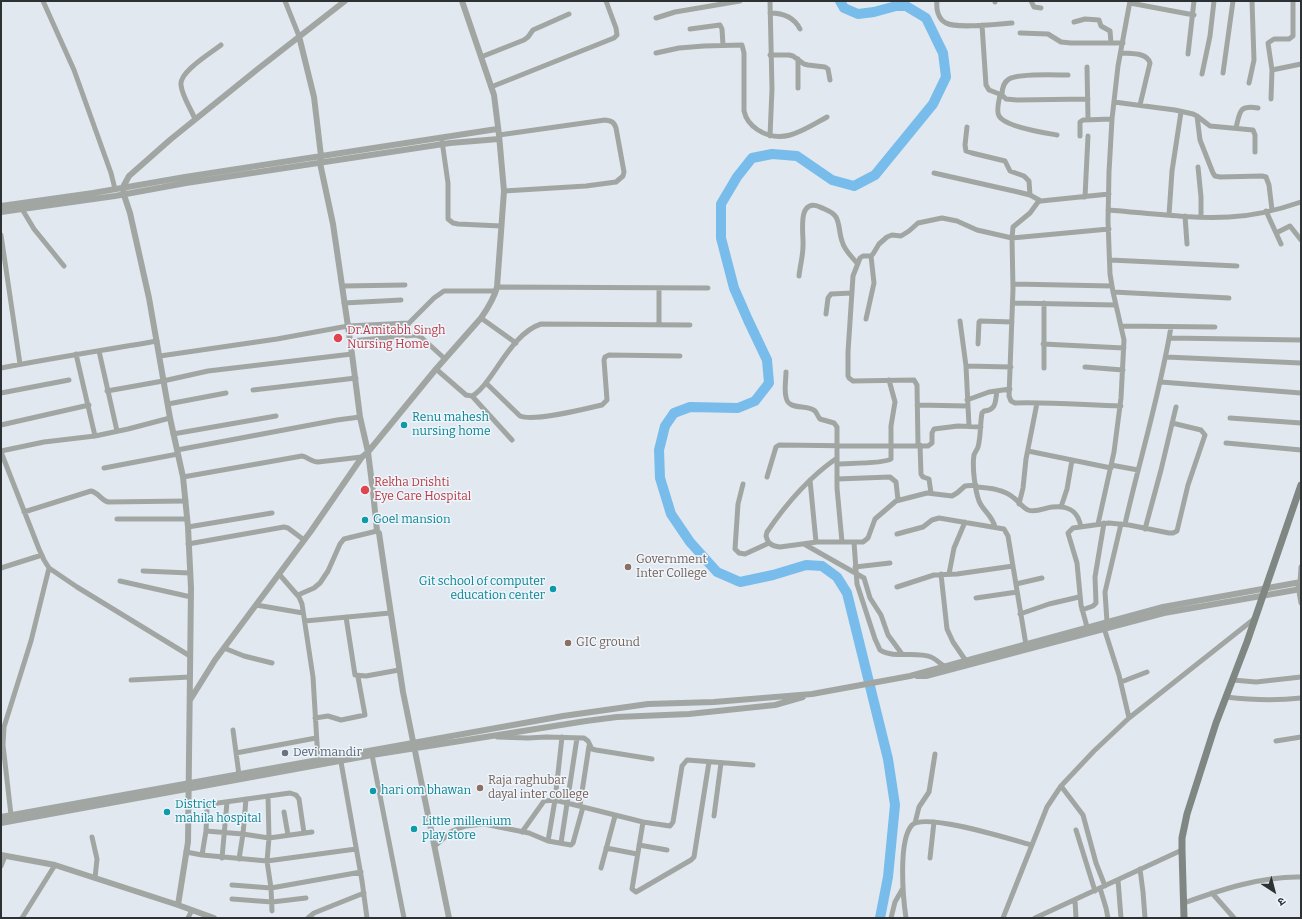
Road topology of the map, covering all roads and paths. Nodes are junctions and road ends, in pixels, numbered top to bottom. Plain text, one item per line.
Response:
1 (43, 1) edge
2 (286, 1) edge
3 (345, 1) edge
4 (462, 1) edge
5 (606, 1) edge
6 (702, 1) edge
7 (740, 1) edge
8 (770, 1) edge
9 (937, 1) edge
10 (1032, 1) edge
11 (1194, 1) edge
12 (1214, 1) edge
13 (1233, 1) edge
14 (1252, 1) edge
15 (1292, 1) edge
16 (1130, 2) edge
17 (703, 7) junction
18 (1041, 8) dead end
19 (770, 13) junction
20 (569, 14) dead end
21 (1194, 15) junction
22 (656, 18) dead end
23 (1074, 22) dead end
24 (1012, 23) dead end
25 (982, 25) junction
26 (690, 29) dead end
27 (800, 29) dead end
28 (1020, 33) dead end
29 (299, 36) junction
30 (1111, 44) junction
31 (1122, 44) junction
32 (221, 45) dead end
33 (722, 45) junction
34 (656, 52) dead end
35 (1121, 53) junction
36 (1188, 54) dead end
37 (770, 55) junction
38 (481, 57) junction
39 (798, 59) junction
40 (1301, 64) edge
41 (1087, 67) dead end
42 (1272, 70) junction
43 (1223, 73) dead end
44 (1202, 74) dead end
45 (1068, 75) dead end
46 (830, 80) dead end
47 (1249, 83) dead end
48 (491, 87) junction
49 (798, 88) dead end
50 (1001, 95) junction
51 (1088, 99) junction
52 (1271, 99) dead end
53 (1114, 102) junction
54 (1140, 105) junction
55 (1258, 108) dead end
56 (1181, 112) junction
57 (1197, 116) junction
58 (827, 117) dead end
59 (195, 119) junction
60 (1088, 119) junction
61 (1112, 119) junction
62 (967, 127) dead end
63 (1236, 128) junction
64 (498, 134) junction
65 (1057, 135) dead end
66 (770, 136) junction
67 (1080, 136) dead end
68 (1088, 136) dead end
69 (442, 141) junction
70 (408, 146) junction
71 (1255, 152) dead end
72 (321, 156) junction
73 (320, 163) junction
74 (1198, 167) dead end
75 (934, 173) dead end
76 (123, 187) junction
77 (115, 189) junction
78 (504, 191) junction
79 (1109, 194) junction
80 (124, 195) junction
81 (1030, 195) junction
82 (1085, 197) junction
83 (1041, 201) junction
84 (1301, 202) edge
85 (1, 206) edge
86 (22, 209) junction
87 (1108, 210) junction
88 (1272, 210) junction
89 (1266, 211) junction
90 (1, 212) edge
91 (1169, 215) junction
92 (1185, 216) junction
93 (1201, 216) junction
94 (501, 226) junction
95 (1109, 229) junction
96 (1276, 233) junction
97 (1, 235) edge
98 (1012, 238) junction
99 (1301, 240) edge
100 (1187, 244) dead end
101 (1281, 244) dead end
102 (871, 256) junction
103 (1110, 260) junction
104 (857, 263) junction
105 (64, 266) dead end
106 (1237, 266) dead end
107 (799, 276) dead end
108 (1013, 284) junction
109 (342, 286) junction
110 (405, 286) dead end
111 (1112, 286) junction
112 (659, 288) junction
113 (708, 288) dead end
114 (497, 289) junction
115 (1113, 292) junction
116 (852, 293) junction
117 (1229, 298) dead end
118 (400, 300) dead end
119 (344, 303) junction
120 (1013, 303) junction
121 (1044, 303) junction
122 (1116, 305) junction
123 (826, 314) dead end
124 (481, 318) junction
125 (866, 319) dead end
126 (960, 321) dead end
127 (1012, 322) junction
128 (409, 323) junction
129 (659, 325) junction
130 (690, 325) dead end
131 (348, 326) junction
132 (1121, 326) junction
133 (1171, 327) junction
134 (1215, 327) dead end
135 (405, 336) junction
136 (1170, 338) junction
137 (1301, 340) edge
138 (157, 341) junction
139 (350, 341) junction
140 (516, 343) junction
141 (978, 344) dead end
142 (1043, 344) junction
143 (1124, 348) junction
144 (99, 351) junction
145 (76, 354) junction
146 (352, 354) junction
147 (160, 356) junction
148 (680, 356) dead end
149 (1166, 357) junction
150 (444, 359) junction
151 (1301, 363) edge
152 (20, 364) junction
153 (966, 366) junction
154 (1011, 367) junction
155 (1085, 367) dead end
156 (1, 368) edge
157 (1044, 368) dead end
158 (436, 369) junction
159 (1123, 370) junction
160 (786, 372) dead end
161 (356, 378) junction
162 (69, 380) dead end
163 (889, 380) junction
164 (163, 381) junction
165 (1161, 382) junction
166 (486, 383) junction
167 (1010, 389) junction
168 (253, 390) dead end
169 (107, 391) junction
170 (997, 391) junction
171 (1, 393) edge
172 (226, 393) dead end
173 (1301, 393) edge
174 (472, 396) junction
175 (967, 400) junction
176 (1037, 403) junction
177 (168, 404) junction
178 (89, 405) junction
179 (917, 405) junction
180 (967, 406) junction
181 (1121, 406) junction
182 (1176, 407) dead end
183 (276, 416) dead end
184 (360, 417) junction
185 (170, 418) junction
186 (1230, 418) dead end
187 (1301, 422) edge
188 (1172, 423) junction
189 (1, 425) edge
190 (969, 426) junction
191 (980, 427) junction
192 (117, 431) junction
193 (173, 434) junction
194 (95, 436) junction
195 (512, 440) dead end
196 (1226, 443) dead end
197 (836, 445) junction
198 (919, 445) junction
199 (891, 446) junction
200 (1301, 450) edge
201 (1028, 451) junction
202 (1, 452) edge
203 (178, 452) junction
204 (368, 452) junction
205 (362, 457) junction
206 (1072, 460) junction
207 (837, 461) junction
208 (1111, 466) junction
209 (4, 468) edge
210 (104, 468) dead end
211 (1138, 470) junction
212 (183, 477) junction
213 (767, 477) dead end
214 (837, 479) junction
215 (810, 480) junction
216 (743, 484) dead end
217 (1301, 485) edge
218 (976, 486) junction
219 (931, 493) junction
220 (898, 500) junction
221 (186, 501) junction
222 (1019, 504) junction
223 (1061, 507) junction
224 (24, 512) junction
225 (272, 513) dead end
226 (117, 519) dead end
227 (187, 519) junction
228 (965, 522) junction
229 (1104, 523) junction
230 (1098, 524) junction
231 (1123, 524) junction
232 (995, 527) junction
233 (1081, 527) junction
234 (188, 528) junction
235 (1144, 529) junction
236 (377, 531) junction
237 (897, 534) dead end
238 (304, 540) junction
239 (816, 542) junction
240 (842, 542) junction
241 (854, 542) junction
242 (769, 543) junction
243 (188, 544) junction
244 (804, 544) junction
245 (42, 555) junction
246 (890, 564) dead end
247 (1013, 566) junction
248 (1301, 567) edge
249 (1, 568) edge
250 (49, 568) junction
251 (855, 569) junction
252 (143, 571) dead end
253 (190, 573) junction
254 (279, 574) junction
255 (941, 574) junction
256 (949, 574) junction
257 (1042, 578) dead end
258 (120, 581) dead end
259 (1016, 584) junction
260 (1300, 585) edge
261 (897, 587) dead end
262 (1266, 588) junction
263 (1017, 592) junction
264 (298, 594) junction
265 (1080, 596) junction
266 (1263, 596) junction
267 (191, 597) junction
268 (976, 598) dead end
269 (1301, 603) edge
270 (256, 605) junction
271 (1082, 610) junction
272 (390, 612) junction
273 (304, 613) junction
274 (1020, 614) junction
275 (346, 617) junction
276 (1255, 618) junction
277 (305, 621) junction
278 (1107, 622) junction
279 (1087, 627) junction
280 (1104, 628) junction
281 (1026, 645) junction
282 (224, 648) junction
283 (902, 654) junction
284 (190, 656) junction
285 (966, 661) junction
286 (272, 663) dead end
287 (944, 666) junction
288 (400, 670) junction
289 (1147, 672) dead end
290 (910, 676) junction
291 (190, 677) junction
292 (358, 677) junction
293 (1301, 677) edge
294 (131, 680) dead end
295 (1233, 680) junction
296 (1121, 682) junction
297 (812, 694) junction
298 (1226, 697) junction
299 (1301, 698) edge
300 (190, 702) junction
301 (315, 718) junction
302 (1129, 718) junction
303 (233, 730) dead end
304 (492, 737) junction
305 (562, 737) junction
306 (1301, 737) edge
307 (316, 738) junction
308 (577, 738) junction
309 (1276, 741) dead end
310 (414, 742) junction
311 (589, 746) junction
312 (414, 750) junction
313 (236, 753) junction
314 (935, 754) dead end
315 (372, 756) junction
316 (652, 759) dead end
317 (318, 760) junction
318 (341, 762) junction
319 (709, 762) junction
320 (721, 762) junction
321 (753, 765) dead end
322 (239, 775) junction
323 (189, 786) junction
324 (1061, 786) junction
325 (268, 796) junction
326 (246, 799) junction
327 (555, 800) junction
328 (227, 802) junction
329 (567, 802) junction
330 (581, 806) junction
331 (284, 812) dead end
332 (11, 815) junction
333 (615, 816) junction
334 (714, 816) dead end
335 (1, 817) edge
336 (643, 822) junction
337 (934, 822) junction
338 (1, 823) edge
339 (915, 823) junction
340 (1076, 830) dead end
341 (206, 831) junction
342 (312, 832) dead end
343 (522, 832) junction
344 (225, 833) junction
345 (304, 833) junction
346 (243, 834) junction
347 (288, 835) junction
348 (92, 837) dead end
349 (269, 838) junction
350 (548, 841) junction
351 (561, 843) junction
352 (639, 845) junction
353 (1031, 845) junction
354 (435, 846) junction
355 (606, 848) junction
356 (356, 849) junction
357 (667, 850) dead end
358 (1182, 850) junction
359 (186, 852) junction
360 (637, 854) junction
361 (3, 855) edge
362 (202, 855) junction
363 (222, 858) junction
364 (930, 858) dead end
365 (239, 859) junction
366 (267, 861) junction
367 (55, 865) junction
368 (1, 866) edge
369 (601, 868) dead end
370 (1140, 869) junction
371 (361, 872) junction
372 (1301, 877) edge
373 (95, 878) junction
374 (1118, 880) junction
375 (232, 885) dead end
376 (1103, 887) junction
377 (271, 888) junction
378 (903, 888) junction
379 (1095, 891) junction
380 (364, 893) junction
381 (1212, 893) junction
382 (306, 898) dead end
383 (232, 899) dead end
384 (1075, 900) junction
385 (272, 902) junction
386 (1184, 903) junction
387 (178, 905) junction
388 (192, 910) junction
389 (272, 911) dead end
390 (22, 918) edge
391 (188, 918) edge
392 (214, 918) edge
393 (308, 918) edge
394 (367, 918) edge
395 (404, 918) edge
396 (449, 918) edge
397 (891, 918) edge
398 (906, 918) edge
399 (1003, 918) edge
400 (1034, 918) edge
401 (1076, 918) edge
402 (1108, 918) edge
403 (1121, 918) edge
404 (1145, 918) edge
405 (1184, 918) edge
406 (1234, 918) edge

1 - 77 street
2 - 29 street
3 - 29 street
4 - 38 street
5 - 48 street
6 - 17 street
7 - 17 street
8 - 19 street
9 - 25 street
10 - 18 street
11 - 21 street
12 - 44 street
13 - 43 street
14 - 47 street
15 - 42 street
16 - 21 street
16 - 31 street
17 - 22 street
19 - 27 street
19 - 37 street
20 - 38 street
21 - 36 street
23 - 30 street
24 - 25 street
25 - 50 street
26 - 33 street
28 - 30 street
29 - 59 street
29 - 72 street
30 - 31 street
31 - 35 street
32 - 59 street
33 - 34 street
33 - 66 street
35 - 53 street
35 - 54 street
37 - 39 street
37 - 66 street
38 - 48 street
39 - 46 street
39 - 49 street
40 - 42 street
41 - 51 street
42 - 52 street
45 - 50 street
48 - 64 street
50 - 51 street
50 - 65 street
51 - 60 street
53 - 54 street
53 - 61 street
54 - 56 street
55 - 63 street
56 - 57 street
56 - 91 street
57 - 63 street
57 - 88 street
58 - 66 street
59 - 76 street
60 - 61 street
60 - 67 street
61 - 79 street
62 - 81 street
63 - 71 street
64 - 69 street
64 - 69 street
64 - 78 street
64 - 78 street
68 - 82 street
69 - 70 street
69 - 94 street
70 - 72 street
70 - 73 street
72 - 73 street
72 - 76 street
73 - 80 street
73 - 109 street
74 - 93 street
75 - 81 street
76 - 77 street
76 - 80 street
77 - 85 street
78 - 94 street
79 - 82 street
79 - 87 street
80 - 86 street
80 - 138 street
81 - 83 street
82 - 83 street
83 - 98 street
84 - 88 street
86 - 90 street
86 - 105 street
87 - 91 street
87 - 95 street
88 - 89 street
89 - 93 street
89 - 96 street
91 - 92 street
92 - 93 street
92 - 100 street
94 - 114 street
95 - 98 street
95 - 103 street
96 - 99 street
96 - 101 street
97 - 152 street
98 - 102 street
98 - 108 street
102 - 104 street
102 - 125 street
103 - 106 street
103 - 111 street
104 - 107 street
104 - 116 street
108 - 111 street
108 - 120 street
109 - 110 street
109 - 119 street
111 - 115 street
112 - 113 street
112 - 114 street
112 - 129 street
114 - 124 street
114 - 128 street
115 - 117 street
115 - 122 street
116 - 123 street
116 - 163 street
118 - 119 street
119 - 131 street
120 - 121 street
120 - 127 street
121 - 122 street
121 - 142 street
122 - 132 street
124 - 140 street
124 - 150 street
126 - 153 street
127 - 141 street
127 - 154 street
128 - 131 street
128 - 135 street
129 - 130 street
129 - 140 street
131 - 139 street
131 - 147 street
132 - 133 street
132 - 143 street
133 - 134 street
133 - 136 street
135 - 139 street
135 - 150 street
136 - 137 street
136 - 149 street
138 - 144 street
138 - 147 street
139 - 146 street
140 - 166 street
142 - 143 street
142 - 157 street
143 - 159 street
144 - 145 street
144 - 169 street
145 - 152 street
145 - 178 street
146 - 161 street
146 - 164 street
147 - 164 street
148 - 166 street
149 - 151 street
149 - 165 street
150 - 158 street
152 - 156 street
153 - 154 street
153 - 175 street
154 - 167 street
155 - 159 street
158 - 174 street
158 - 204 street
159 - 181 street
160 - 197 street
161 - 168 street
161 - 184 street
162 - 171 street
163 - 179 street
163 - 199 street
164 - 169 street
164 - 177 street
165 - 173 street
165 - 211 street
166 - 174 street
167 - 170 street
167 - 176 street
169 - 192 street
170 - 175 street
170 - 191 street
172 - 177 street
174 - 195 street
175 - 180 street
176 - 181 street
176 - 201 street
177 - 185 street
178 - 189 street
178 - 194 street
179 - 180 street
179 - 198 street
180 - 190 street
181 - 208 street
182 - 188 street
183 - 193 street
184 - 203 street
184 - 204 street
185 - 192 street
185 - 193 street
186 - 187 street
188 - 235 street
188 - 235 street
190 - 191 street
190 - 198 street
191 - 218 street
192 - 194 street
193 - 203 street
194 - 202 street
196 - 200 street
197 - 199 street
197 - 207 street
197 - 213 street
198 - 199 street
198 - 219 street
199 - 207 street
201 - 206 street
201 - 222 street
202 - 209 street
203 - 210 street
203 - 212 street
204 - 205 street
204 - 236 street
205 - 212 street
205 - 238 street
206 - 208 street
206 - 223 street
207 - 214 street
207 - 215 street
208 - 211 street
208 - 230 street
209 - 224 street
211 - 231 street
212 - 221 street
214 - 220 street
214 - 240 street
215 - 239 street
215 - 242 street
216 - 242 street
217 - 262 main road
218 - 219 street
218 - 222 street
218 - 232 street
219 - 220 street
220 - 241 street
221 - 224 street
221 - 227 street
222 - 223 street
223 - 233 street
224 - 245 street
225 - 234 street
226 - 227 street
227 - 234 street
228 - 232 street
228 - 237 street
228 - 256 street
229 - 230 street
229 - 231 street
229 - 271 street
230 - 233 street
231 - 235 street
231 - 278 street
232 - 247 street
233 - 265 street
234 - 243 street
236 - 264 street
236 - 272 street
238 - 243 street
238 - 254 street
239 - 240 street
239 - 244 street
240 - 241 street
241 - 251 street
242 - 244 street
243 - 253 street
244 - 251 street
245 - 249 street
245 - 250 street
246 - 251 street
247 - 256 street
247 - 259 street
248 - 260 street
250 - 284 street
250 - 332 street
251 - 283 street
251 - 283 street
252 - 253 street
253 - 267 street
254 - 264 street
254 - 270 street
255 - 256 street
255 - 261 street
255 - 285 street
257 - 259 street
258 - 267 street
259 - 263 street
260 - 262 street
260 - 266 street
260 - 269 street
262 - 266 main road
262 - 278 street
263 - 268 street
263 - 274 street
264 - 273 street
265 - 271 street
265 - 274 street
266 - 276 main road
266 - 280 street
267 - 284 street
270 - 273 street
270 - 282 street
271 - 279 street
272 - 275 street
272 - 288 street
273 - 277 street
274 - 281 street
275 - 277 street
275 - 292 street
276 - 295 main road
276 - 302 street
277 - 301 street
278 - 279 street
279 - 281 street
280 - 290 street
280 - 296 street
281 - 285 street
282 - 286 street
282 - 300 street
283 - 287 street
284 - 291 street
285 - 287 street
287 - 290 street
288 - 292 street
288 - 310 street
289 - 296 street
290 - 297 street
291 - 294 street
291 - 300 street
292 - 301 street
293 - 295 street
295 - 298 main road
296 - 302 street
297 - 304 street
297 - 310 street
298 - 299 street
298 - 358 main road
300 - 323 street
301 - 307 street
302 - 324 street
303 - 313 street
304 - 305 street
304 - 312 street
305 - 308 street
305 - 327 street
306 - 309 street
307 - 313 street
307 - 317 street
308 - 311 street
308 - 329 street
310 - 312 street
310 - 317 street
311 - 316 street
311 - 330 street
312 - 315 street
312 - 354 street
313 - 322 street
314 - 339 street
315 - 318 street
315 - 395 street
317 - 322 street
318 - 323 street
318 - 356 street
319 - 320 street
319 - 336 street
319 - 360 street
320 - 321 street
320 - 334 street
322 - 323 street
323 - 332 street
323 - 338 street
323 - 359 street
324 - 353 street
324 - 376 street
325 - 326 street
325 - 345 street
325 - 349 street
326 - 328 street
326 - 346 street
327 - 329 street
327 - 343 street
327 - 350 street
328 - 341 street
328 - 344 street
329 - 330 street
329 - 351 street
330 - 333 street
330 - 351 street
331 - 347 street
332 - 335 street
333 - 336 street
333 - 355 street
336 - 352 street
337 - 339 street
337 - 353 street
337 - 364 street
339 - 378 street
340 - 379 street
341 - 344 street
341 - 362 street
342 - 345 street
343 - 350 street
343 - 354 street
344 - 346 street
344 - 363 street
345 - 347 street
346 - 349 street
346 - 365 street
347 - 349 street
348 - 373 street
349 - 366 street
350 - 351 street
352 - 357 street
352 - 360 street
353 - 399 street
354 - 396 street
355 - 360 street
355 - 369 street
356 - 366 street
356 - 371 street
358 - 370 street
358 - 386 main road
359 - 362 street
359 - 387 street
361 - 367 street
361 - 368 street
362 - 363 street
363 - 365 street
365 - 366 street
366 - 377 street
367 - 373 street
367 - 390 street
370 - 374 street
370 - 404 street
371 - 377 street
371 - 380 street
372 - 381 street
373 - 387 street
374 - 376 street
374 - 403 street
375 - 377 street
376 - 379 street
376 - 402 street
377 - 385 street
378 - 397 street
378 - 398 street
379 - 384 street
380 - 393 street
380 - 394 street
381 - 386 street
381 - 406 street
382 - 385 street
383 - 385 street
384 - 400 street
384 - 401 street
385 - 389 street
386 - 405 main road
387 - 388 street
388 - 391 street
388 - 392 street

